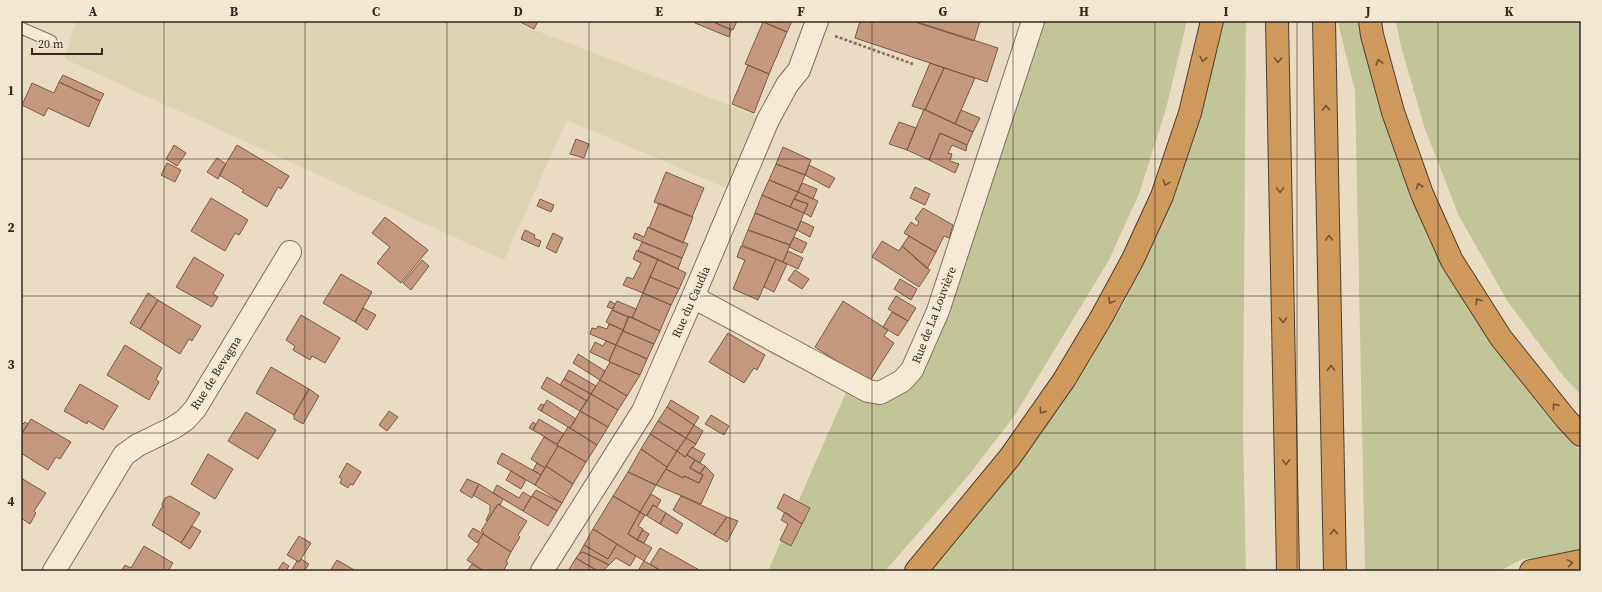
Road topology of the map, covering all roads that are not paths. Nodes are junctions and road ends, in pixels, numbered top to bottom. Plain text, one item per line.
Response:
1 (1032, 21) edge
2 (1212, 21) edge
3 (1277, 21) edge
4 (1324, 21) edge
5 (1370, 21) edge
6 (816, 25) edge
7 (21, 28) edge
8 (51, 42) dead end
9 (290, 252) dead end
10 (693, 297) junction
11 (1581, 435) edge
12 (1581, 561) edge
13 (54, 571) edge
14 (542, 571) edge
15 (916, 571) edge
16 (1288, 571) edge
17 (1335, 571) edge
18 (1531, 571) edge

1 - 10 street, Rue de La Louvière
2 -> 15 highway
3 -> 16 highway
17 -> 4 highway
11 -> 5 highway
6 - 10 street, Rue du Caudia
7 - 8 lane
9 - 13 street, Rue de Bevagna
10 - 14 street, Rue du Caudia
18 -> 12 highway

